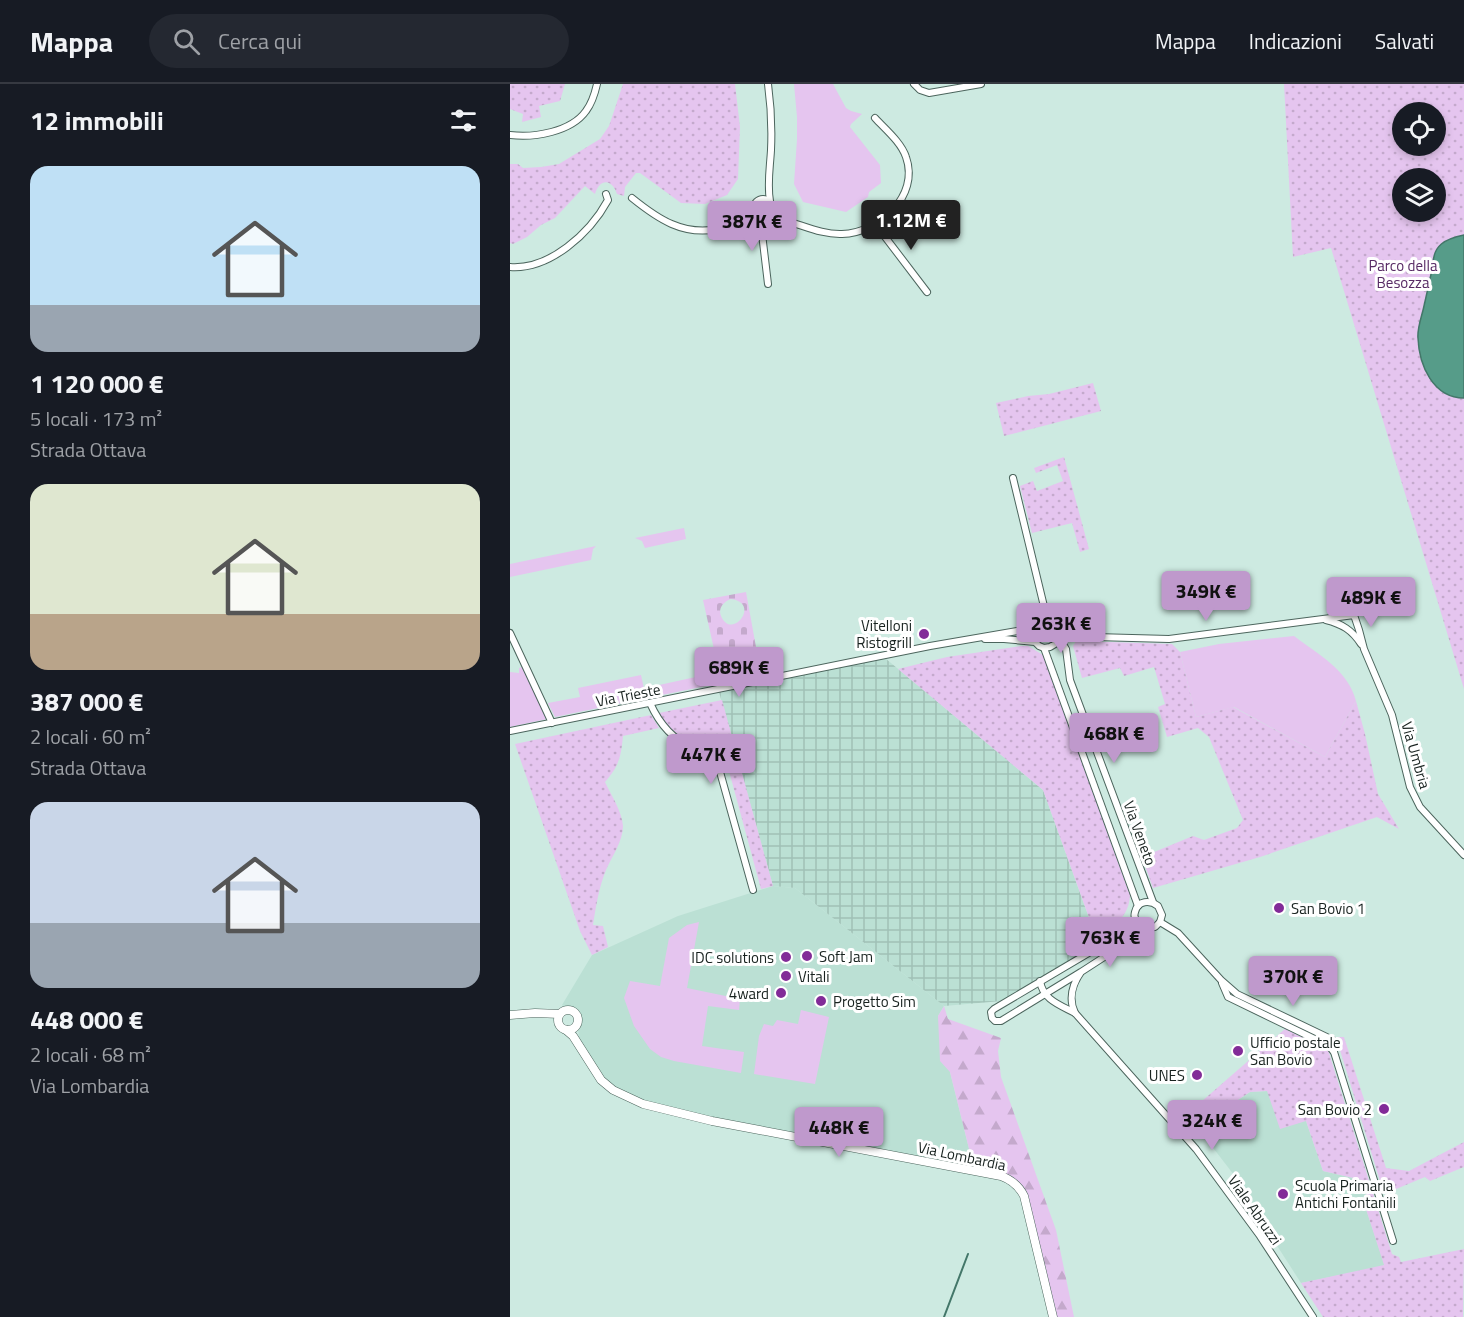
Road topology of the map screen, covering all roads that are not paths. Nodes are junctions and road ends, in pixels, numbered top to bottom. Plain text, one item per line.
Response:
1 (597, 84) edge
2 (768, 84) edge
3 (914, 84) edge
4 (981, 84) edge
5 (875, 118) dead end
6 (510, 135) edge
7 (768, 179) junction
8 (606, 194) dead end
9 (632, 198) dead end
10 (755, 202) junction
11 (771, 203) junction
12 (763, 217) junction
13 (794, 222) junction
14 (734, 224) junction
15 (876, 225) junction
16 (510, 267) edge
17 (768, 284) dead end
18 (927, 292) dead end
19 (1013, 478) dead end
20 (1321, 619) junction
21 (1048, 623) junction
22 (1035, 628) junction
23 (510, 633) edge
24 (1058, 636) junction
25 (963, 640) junction
26 (1035, 642) junction
27 (1044, 648) junction
28 (1364, 649) junction
29 (650, 703) junction
30 (552, 723) junction
31 (510, 731) edge
32 (1464, 855) edge
33 (753, 890) dead end
34 (1153, 902) junction
35 (1138, 906) junction
36 (1135, 918) junction
37 (1160, 922) junction
38 (1145, 928) junction
39 (1081, 972) junction
40 (1040, 981) junction
41 (1044, 994) junction
42 (1075, 1013) junction
43 (510, 1015) edge
44 (559, 1017) junction
45 (576, 1027) junction
46 (566, 1030) junction
47 (579, 1045) junction
48 (1394, 1240) dead end
49 (1053, 1317) edge
50 (1313, 1317) edge

1 - 6 street
2 - 7 street
3 - 4 street
5 - 15 street
7 - 10 street
7 - 11 street
8 - 16 street
9 - 14 street
10 - 11 street
10 - 12 street
10 - 14 street
11 - 12 street
11 - 13 street
12 - 13 street
12 - 14 street
12 - 17 street
13 - 15 street
15 - 18 street
19 - 21 street
20 - 24 street
20 - 28 street, Via Umbria
20 - 28 street, Via Umbria
21 - 22 street
21 - 24 street
22 - 25 street
22 - 26 street
23 - 30 street
24 - 27 street
24 - 34 street, Via Veneto
25 - 26 street
25 - 29 street, Via Trieste
26 - 27 street
27 - 35 street, Via Veneto
28 - 32 street, Via Umbria
29 - 30 street, Via Trieste
29 - 33 street
30 - 31 street, Via Trieste
34 - 35 street
34 - 37 street
35 - 36 street
36 - 38 street
36 - 40 street
37 - 38 street
37 - 48 street
38 - 39 street
39 - 41 street
39 - 42 street
40 - 41 street
40 - 41 street
41 - 42 street, Viale Abruzzi
42 - 50 street, Viale Abruzzi
43 - 44 street
44 - 45 street
44 - 46 street, Via Lombardia
45 - 46 street
45 - 47 street, Via Lombardia
46 - 47 street, Via Lombardia
47 - 49 street, Via Lombardia

